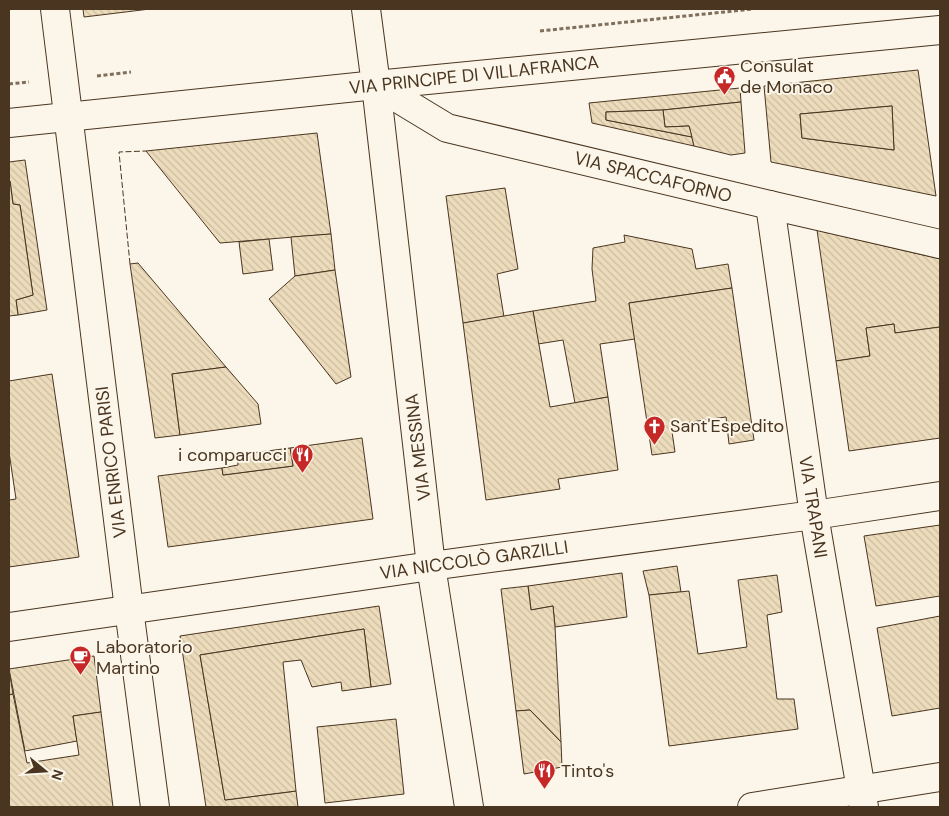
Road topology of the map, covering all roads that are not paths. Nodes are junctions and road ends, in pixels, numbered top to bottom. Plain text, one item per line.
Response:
1 (55, 9) edge
2 (366, 9) edge
3 (940, 30) edge
4 (376, 85) junction
5 (69, 117) junction
6 (9, 122) edge
7 (770, 205) junction
8 (940, 244) edge
9 (940, 496) edge
10 (814, 515) junction
11 (431, 566) junction
12 (129, 609) junction
13 (9, 627) edge
14 (940, 777) edge
15 (863, 798) edge
16 (156, 807) edge
17 (469, 807) edge
18 (752, 807) edge

1 - 5 street, VIA ENRICO PARISI
2 - 4 street, VIA MESSINA
3 - 4 street, VIA PRINCIPE DI VILLAFRANCA
4 - 5 street, VIA PRINCIPE DI VILLAFRANCA
4 - 7 street, VIA SPACCAFORNO
4 - 11 street, VIA MESSINA
5 - 6 street, VIA PRINCIPE DI VILLAFRANCA
5 - 12 street, VIA ENRICO PARISI
7 - 8 street, VIA SPACCAFORNO
7 - 10 street, VIA TRAPANI
9 - 10 street, VIA NICCOLÒ GARZILLI
10 - 11 street, VIA NICCOLÒ GARZILLI
10 - 15 street, VIA TRAPANI
11 - 12 street, VIA NICCOLÒ GARZILLI
11 - 17 street, VIA MESSINA
12 - 13 street, VIA NICCOLÒ GARZILLI
12 - 16 street, VIA ENRICO PARISI
14 - 15 street
15 - 18 street

